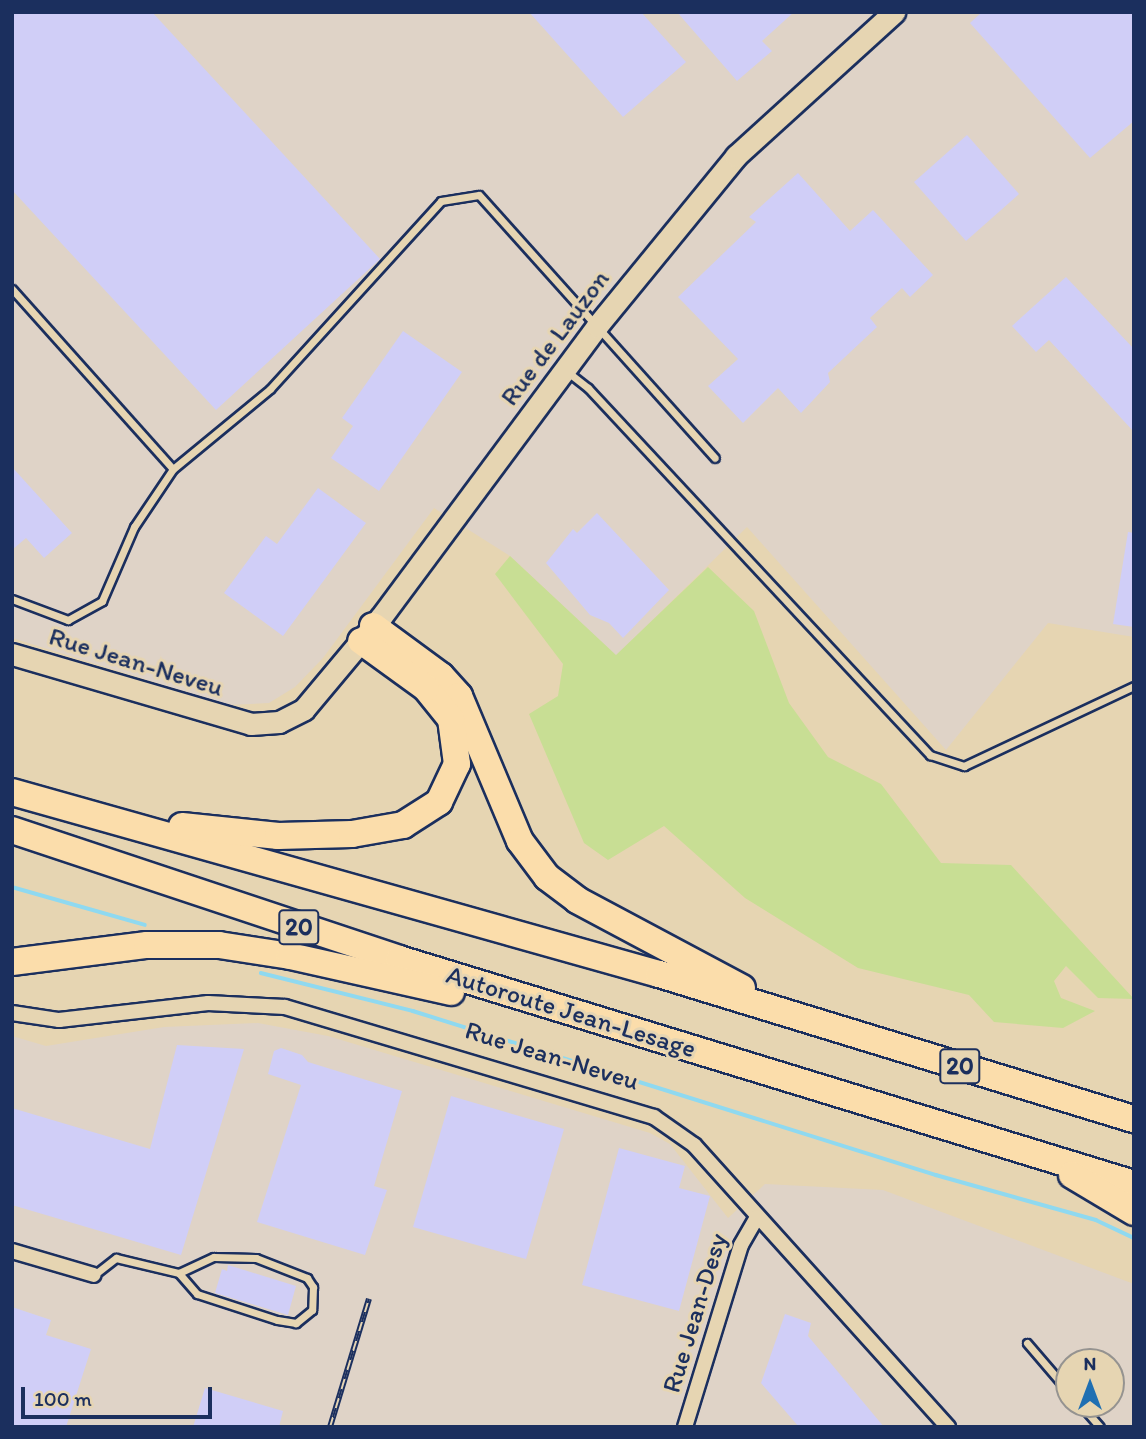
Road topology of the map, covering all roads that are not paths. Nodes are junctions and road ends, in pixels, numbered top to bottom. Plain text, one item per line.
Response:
1 (894, 12) edge
2 (12, 289) edge
3 (597, 326) junction
4 (565, 369) junction
5 (715, 458) dead end
6 (173, 469) junction
7 (12, 599) edge
8 (367, 633) junction
9 (12, 654) edge
10 (1134, 686) edge
11 (286, 720) joint
12 (12, 792) edge
13 (107, 819) junction
14 (12, 830) edge
15 (12, 962) edge
16 (12, 1013) edge
17 (786, 1013) junction
18 (587, 1017) junction
19 (1134, 1119) edge
20 (1041, 1155) junction
21 (1134, 1184) edge
22 (1134, 1212) edge
23 (757, 1217) junction
24 (12, 1251) edge
25 (179, 1272) junction
26 (94, 1276) joint
27 (1027, 1343) dead end
28 (1055, 1376) edge
29 (685, 1427) edge
30 (948, 1427) edge

1 - 3 street, Rue de Lauzon
2 - 6 lane
3 - 4 street, Rue de Lauzon
3 - 5 lane
3 - 6 lane
4 - 8 street, Rue de Lauzon
4 - 10 lane
6 - 7 lane
8 - 11 street, Rue de Lauzon
8 - 13 highway
8 - 17 highway
9 - 11 street, Rue Jean-Neveu
12 - 13 highway, 20
13 - 17 highway, 20
14 - 18 highway, Autoroute Jean-Lesage / 20
15 - 18 highway
16 - 23 street, Rue Jean-Neveu
17 - 19 highway, 20
18 - 20 highway, Autoroute Jean-Lesage / 20
20 - 21 highway, Autoroute Jean-Lesage / 20
20 - 22 highway
23 - 29 street, Rue Jean-Desy
23 - 30 street, Rue Jean-Neveu
24 - 26 street
25 - 25 lane
25 - 26 lane
27 - 28 lane

